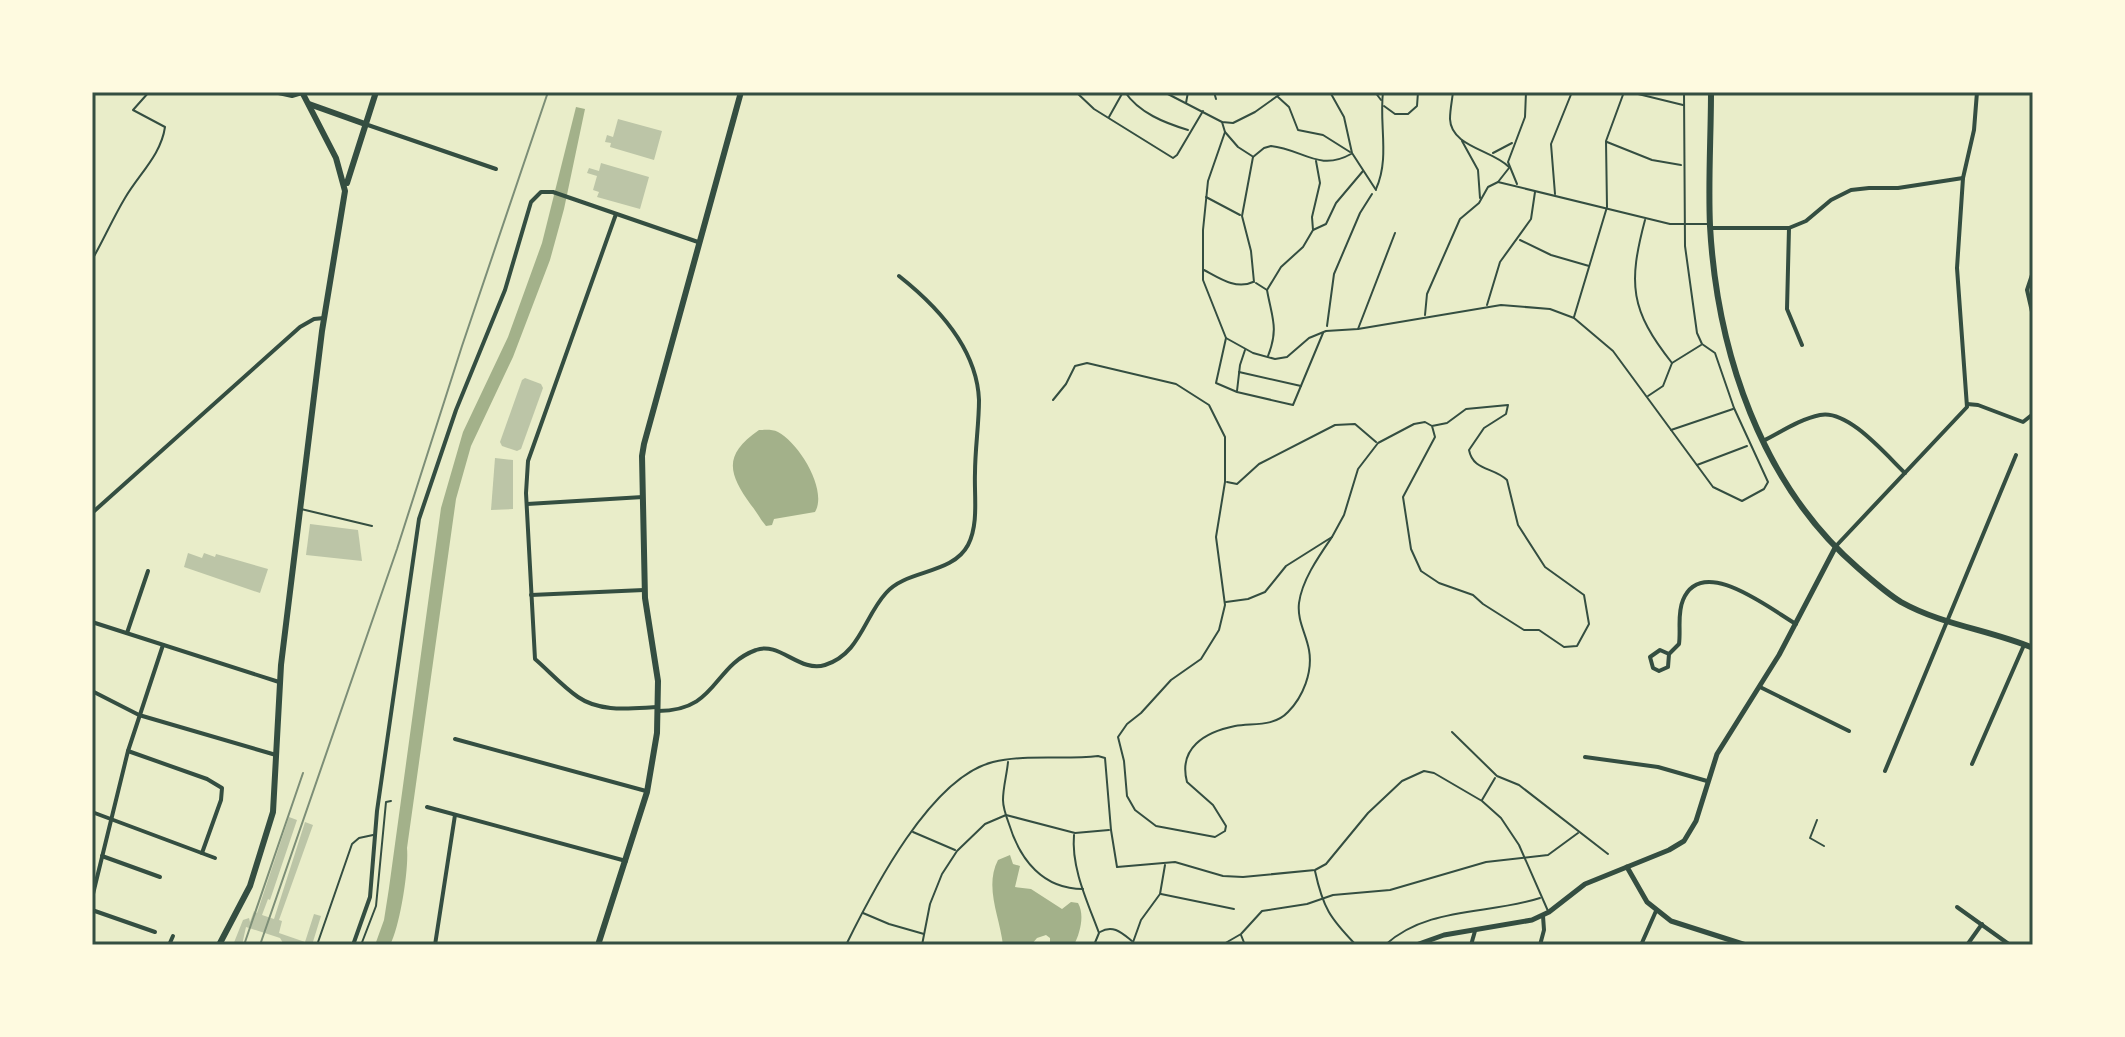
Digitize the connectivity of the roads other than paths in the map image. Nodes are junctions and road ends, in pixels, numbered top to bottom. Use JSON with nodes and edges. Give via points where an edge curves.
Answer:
{"nodes":[{"id":1,"x":274,"y":92,"type":"edge"},
{"id":2,"x":302,"y":92,"type":"edge"},
{"id":3,"x":376,"y":92,"type":"edge"},
{"id":4,"x":741,"y":92,"type":"edge"},
{"id":5,"x":1076,"y":92,"type":"edge"},
{"id":6,"x":1124,"y":92,"type":"edge"},
{"id":7,"x":1164,"y":92,"type":"edge"},
{"id":8,"x":1188,"y":92,"type":"edge"},
{"id":9,"x":1214,"y":92,"type":"edge"},
{"id":10,"x":1283,"y":92,"type":"edge"},
{"id":11,"x":1332,"y":92,"type":"edge"},
{"id":12,"x":1375,"y":92,"type":"edge"},
{"id":13,"x":1383,"y":92,"type":"edge"},
{"id":14,"x":1418,"y":92,"type":"edge"},
{"id":15,"x":1453,"y":92,"type":"edge"},
{"id":16,"x":1526,"y":92,"type":"edge"},
{"id":17,"x":1572,"y":92,"type":"edge"},
{"id":18,"x":1624,"y":92,"type":"edge"},
{"id":19,"x":1630,"y":92,"type":"edge"},
{"id":20,"x":1684,"y":92,"type":"edge"},
{"id":21,"x":1711,"y":92,"type":"edge"},
{"id":22,"x":1977,"y":92,"type":"edge"},
{"id":23,"x":1277,"y":97,"type":"junction"},
{"id":24,"x":1216,"y":99,"type":"dead end"},
{"id":25,"x":1382,"y":103,"type":"junction"},
{"id":26,"x":309,"y":104,"type":"junction"},
{"id":27,"x":1186,"y":104,"type":"junction"},
{"id":28,"x":1684,"y":105,"type":"junction"},
{"id":29,"x":1203,"y":111,"type":"junction"},
{"id":30,"x":1108,"y":118,"type":"junction"},
{"id":31,"x":1222,"y":122,"type":"junction"},
{"id":32,"x":365,"y":124,"type":"junction"},
{"id":33,"x":1189,"y":130,"type":"junction"},
{"id":34,"x":1225,"y":132,"type":"junction"},
{"id":35,"x":1459,"y":137,"type":"junction"},
{"id":36,"x":1514,"y":141,"type":"junction"},
{"id":37,"x":1606,"y":141,"type":"junction"},
{"id":38,"x":1352,"y":153,"type":"junction"},
{"id":39,"x":1492,"y":154,"type":"junction"},
{"id":40,"x":1253,"y":157,"type":"junction"},
{"id":41,"x":1316,"y":161,"type":"junction"},
{"id":42,"x":1683,"y":166,"type":"junction"},
{"id":43,"x":1509,"y":168,"type":"junction"},
{"id":44,"x":496,"y":169,"type":"dead end"},
{"id":45,"x":1364,"y":170,"type":"junction"},
{"id":46,"x":1963,"y":178,"type":"junction"},
{"id":47,"x":1498,"y":182,"type":"junction"},
{"id":48,"x":1518,"y":185,"type":"junction"},
{"id":49,"x":345,"y":191,"type":"junction"},
{"id":50,"x":1535,"y":192,"type":"junction"},
{"id":51,"x":1555,"y":195,"type":"junction"},
{"id":52,"x":1205,"y":196,"type":"junction"},
{"id":53,"x":1480,"y":200,"type":"junction"},
{"id":54,"x":1607,"y":207,"type":"junction"},
{"id":55,"x":616,"y":214,"type":"junction"},
{"id":56,"x":1242,"y":216,"type":"junction"},
{"id":57,"x":1646,"y":217,"type":"junction"},
{"id":58,"x":1684,"y":225,"type":"junction"},
{"id":59,"x":1710,"y":226,"type":"junction"},
{"id":60,"x":1789,"y":228,"type":"junction"},
{"id":61,"x":1313,"y":230,"type":"junction"},
{"id":62,"x":1395,"y":233,"type":"dead end"},
{"id":63,"x":1519,"y":239,"type":"junction"},
{"id":64,"x":698,"y":242,"type":"junction"},
{"id":65,"x":1590,"y":266,"type":"junction"},
{"id":66,"x":1203,"y":270,"type":"junction"},
{"id":67,"x":2033,"y":272,"type":"edge"},
{"id":68,"x":899,"y":276,"type":"dead end"},
{"id":69,"x":1254,"y":282,"type":"junction"},
{"id":70,"x":1267,"y":290,"type":"junction"},
{"id":71,"x":1487,"y":306,"type":"junction"},
{"id":72,"x":2033,"y":316,"type":"edge"},
{"id":73,"x":1425,"y":317,"type":"junction"},
{"id":74,"x":324,"y":318,"type":"junction"},
{"id":75,"x":1574,"y":318,"type":"junction"},
{"id":76,"x":1358,"y":329,"type":"junction"},
{"id":77,"x":1325,"y":332,"type":"junction"},
{"id":78,"x":1226,"y":338,"type":"junction"},
{"id":79,"x":1702,"y":344,"type":"junction"},
{"id":80,"x":1802,"y":345,"type":"dead end"},
{"id":81,"x":1245,"y":350,"type":"junction"},
{"id":82,"x":1267,"y":358,"type":"junction"},
{"id":83,"x":1672,"y":363,"type":"junction"},
{"id":84,"x":1239,"y":372,"type":"junction"},
{"id":85,"x":1302,"y":387,"type":"junction"},
{"id":86,"x":1237,"y":392,"type":"junction"},
{"id":87,"x":1648,"y":396,"type":"junction"},
{"id":88,"x":1967,"y":404,"type":"junction"},
{"id":89,"x":1734,"y":408,"type":"junction"},
{"id":90,"x":2033,"y":414,"type":"edge"},
{"id":91,"x":1670,"y":431,"type":"junction"},
{"id":92,"x":1763,"y":441,"type":"junction"},
{"id":93,"x":1750,"y":446,"type":"junction"},
{"id":94,"x":2016,"y":455,"type":"dead end"},
{"id":95,"x":1696,"y":466,"type":"junction"},
{"id":96,"x":1906,"y":474,"type":"junction"},
{"id":97,"x":643,"y":497,"type":"junction"},
{"id":98,"x":527,"y":504,"type":"junction"},
{"id":99,"x":300,"y":509,"type":"junction"},
{"id":100,"x":92,"y":513,"type":"edge"},
{"id":101,"x":372,"y":526,"type":"dead end"},
{"id":102,"x":1835,"y":548,"type":"junction"},
{"id":103,"x":148,"y":571,"type":"dead end"},
{"id":104,"x":645,"y":590,"type":"junction"},
{"id":105,"x":531,"y":595,"type":"junction"},
{"id":106,"x":1948,"y":621,"type":"junction"},
{"id":107,"x":92,"y":622,"type":"edge"},
{"id":108,"x":1796,"y":624,"type":"junction"},
{"id":109,"x":127,"y":633,"type":"junction"},
{"id":110,"x":2024,"y":644,"type":"junction"},
{"id":111,"x":163,"y":645,"type":"junction"},
{"id":112,"x":2033,"y":648,"type":"edge"},
{"id":113,"x":1669,"y":654,"type":"junction"},
{"id":114,"x":279,"y":682,"type":"junction"},
{"id":115,"x":1760,"y":687,"type":"junction"},
{"id":116,"x":92,"y":691,"type":"edge"},
{"id":117,"x":658,"y":709,"type":"junction"},
{"id":118,"x":139,"y":715,"type":"junction"},
{"id":119,"x":1849,"y":731,"type":"dead end"},
{"id":120,"x":1452,"y":732,"type":"dead end"},
{"id":121,"x":455,"y":739,"type":"dead end"},
{"id":122,"x":128,"y":751,"type":"junction"},
{"id":123,"x":276,"y":755,"type":"junction"},
{"id":124,"x":1585,"y":757,"type":"dead end"},
{"id":125,"x":1009,"y":761,"type":"junction"},
{"id":126,"x":1972,"y":764,"type":"dead end"},
{"id":127,"x":1885,"y":771,"type":"dead end"},
{"id":128,"x":1497,"y":776,"type":"junction"},
{"id":129,"x":1707,"y":781,"type":"junction"},
{"id":130,"x":647,"y":792,"type":"junction"},
{"id":131,"x":1482,"y":801,"type":"junction"},
{"id":132,"x":427,"y":807,"type":"dead end"},
{"id":133,"x":92,"y":812,"type":"edge"},
{"id":134,"x":455,"y":815,"type":"junction"},
{"id":135,"x":1006,"y":815,"type":"junction"},
{"id":136,"x":112,"y":819,"type":"junction"},
{"id":137,"x":1817,"y":820,"type":"dead end"},
{"id":138,"x":1111,"y":830,"type":"junction"},
{"id":139,"x":912,"y":832,"type":"junction"},
{"id":140,"x":1075,"y":833,"type":"junction"},
{"id":141,"x":1578,"y":833,"type":"junction"},
{"id":142,"x":374,"y":835,"type":"junction"},
{"id":143,"x":1824,"y":846,"type":"dead end"},
{"id":144,"x":957,"y":851,"type":"junction"},
{"id":145,"x":202,"y":853,"type":"junction"},
{"id":146,"x":1608,"y":854,"type":"dead end"},
{"id":147,"x":102,"y":856,"type":"junction"},
{"id":148,"x":215,"y":858,"type":"dead end"},
{"id":149,"x":1524,"y":858,"type":"junction"},
{"id":150,"x":626,"y":862,"type":"junction"},
{"id":151,"x":1165,"y":863,"type":"junction"},
{"id":152,"x":1627,"y":867,"type":"junction"},
{"id":153,"x":1315,"y":870,"type":"junction"},
{"id":154,"x":160,"y":877,"type":"dead end"},
{"id":155,"x":93,"y":888,"type":"edge"},
{"id":156,"x":1083,"y":889,"type":"junction"},
{"id":157,"x":1160,"y":894,"type":"junction"},
{"id":158,"x":92,"y":898,"type":"edge"},
{"id":159,"x":1321,"y":898,"type":"junction"},
{"id":160,"x":1541,"y":898,"type":"junction"},
{"id":161,"x":1957,"y":907,"type":"dead end"},
{"id":162,"x":1234,"y":909,"type":"dead end"},
{"id":163,"x":92,"y":910,"type":"edge"},
{"id":164,"x":1656,"y":911,"type":"junction"},
{"id":165,"x":862,"y":912,"type":"junction"},
{"id":166,"x":1549,"y":912,"type":"junction"},
{"id":167,"x":1543,"y":916,"type":"junction"},
{"id":168,"x":1982,"y":924,"type":"junction"},
{"id":169,"x":1475,"y":931,"type":"junction"},
{"id":170,"x":155,"y":932,"type":"dead end"},
{"id":171,"x":1099,"y":933,"type":"junction"},
{"id":172,"x":924,"y":934,"type":"junction"},
{"id":173,"x":1241,"y":934,"type":"junction"},
{"id":174,"x":173,"y":936,"type":"dead end"},
{"id":175,"x":1132,"y":943,"type":"edge"},
{"id":176,"x":1741,"y":944,"type":"edge"},
{"id":177,"x":169,"y":945,"type":"edge"},
{"id":178,"x":219,"y":945,"type":"edge"},
{"id":179,"x":317,"y":945,"type":"edge"},
{"id":180,"x":353,"y":945,"type":"edge"},
{"id":181,"x":435,"y":945,"type":"edge"},
{"id":182,"x":598,"y":945,"type":"edge"},
{"id":183,"x":846,"y":945,"type":"edge"},
{"id":184,"x":922,"y":945,"type":"edge"},
{"id":185,"x":1094,"y":945,"type":"edge"},
{"id":186,"x":1222,"y":945,"type":"edge"},
{"id":187,"x":1245,"y":945,"type":"edge"},
{"id":188,"x":1356,"y":945,"type":"edge"},
{"id":189,"x":1385,"y":945,"type":"edge"},
{"id":190,"x":1416,"y":945,"type":"edge"},
{"id":191,"x":1471,"y":945,"type":"edge"},
{"id":192,"x":1540,"y":945,"type":"edge"},
{"id":193,"x":1641,"y":945,"type":"edge"},
{"id":194,"x":1967,"y":945,"type":"edge"},
{"id":195,"x":2010,"y":945,"type":"edge"}],
"edges":[{"from":1,"to":2,"type":"street"},
{"from":2,"to":26,"type":"main road"},
{"from":3,"to":32,"type":"main road"},
{"from":4,"to":64,"type":"main road"},
{"from":5,"to":30,"type":"lane"},
{"from":6,"to":30,"type":"lane"},
{"from":6,"to":33,"type":"lane","via":[[1156,118]]},
{"from":7,"to":27,"type":"lane"},
{"from":8,"to":27,"type":"lane"},
{"from":9,"to":24,"type":"lane"},
{"from":10,"to":23,"type":"lane"},
{"from":11,"to":38,"type":"lane"},
{"from":12,"to":25,"type":"lane"},
{"from":13,"to":25,"type":"lane"},
{"from":14,"to":25,"type":"lane","via":[[1417,106],[1408,114],[1395,114]]},
{"from":15,"to":35,"type":"lane","via":[[1450,120]]},
{"from":16,"to":36,"type":"lane","via":[[1525,117]]},
{"from":17,"to":51,"type":"lane","via":[[1551,144]]},
{"from":18,"to":37,"type":"lane"},
{"from":19,"to":28,"type":"lane"},
{"from":20,"to":28,"type":"lane"},
{"from":21,"to":59,"type":"main road"},
{"from":22,"to":46,"type":"street"},
{"from":23,"to":31,"type":"lane","via":[[1233,123]]},
{"from":23,"to":38,"type":"lane","via":[[1289,107],[1298,130],[1323,135]]},
{"from":25,"to":45,"type":"lane","via":[[1385,159],[1376,190]]},
{"from":26,"to":32,"type":"main road"},
{"from":26,"to":49,"type":"main road"},
{"from":27,"to":29,"type":"lane"},
{"from":28,"to":42,"type":"lane"},
{"from":29,"to":31,"type":"lane"},
{"from":29,"to":33,"type":"lane"},
{"from":30,"to":33,"type":"lane","via":[[1174,158]]},
{"from":31,"to":34,"type":"lane"},
{"from":32,"to":44,"type":"street"},
{"from":32,"to":49,"type":"main road"},
{"from":34,"to":40,"type":"lane"},
{"from":34,"to":52,"type":"lane"},
{"from":35,"to":39,"type":"lane"},
{"from":35,"to":53,"type":"lane","via":[[1478,170]]},
{"from":36,"to":39,"type":"lane"},
{"from":36,"to":43,"type":"lane"},
{"from":37,"to":42,"type":"lane"},
{"from":37,"to":54,"type":"lane"},
{"from":38,"to":41,"type":"lane","via":[[1330,162]]},
{"from":38,"to":45,"type":"lane"},
{"from":39,"to":43,"type":"lane"},
{"from":40,"to":41,"type":"lane","via":[[1271,146]]},
{"from":40,"to":56,"type":"lane"},
{"from":41,"to":61,"type":"lane","via":[[1320,183]]},
{"from":42,"to":58,"type":"lane"},
{"from":43,"to":47,"type":"lane"},
{"from":43,"to":48,"type":"lane"},
{"from":45,"to":61,"type":"lane","via":[[1326,224]]},
{"from":46,"to":60,"type":"street","via":[[1851,190]]},
{"from":46,"to":88,"type":"street","via":[[1956,283]]},
{"from":47,"to":48,"type":"lane"},
{"from":47,"to":53,"type":"lane"},
{"from":48,"to":50,"type":"lane"},
{"from":49,"to":74,"type":"main road"},
{"from":50,"to":51,"type":"lane"},
{"from":50,"to":63,"type":"lane","via":[[1531,219]]},
{"from":51,"to":54,"type":"lane"},
{"from":52,"to":56,"type":"lane"},
{"from":52,"to":66,"type":"lane"},
{"from":53,"to":73,"type":"lane","via":[[1460,219],[1427,294]]},
{"from":54,"to":57,"type":"lane"},
{"from":54,"to":65,"type":"lane"},
{"from":55,"to":64,"type":"street"},
{"from":55,"to":98,"type":"street","via":[[528,461]]},
{"from":55,"to":142,"type":"street","via":[[553,192],[541,192],[531,202],[505,290],[422,509]]},
{"from":56,"to":69,"type":"lane"},
{"from":57,"to":58,"type":"lane"},
{"from":57,"to":83,"type":"lane","via":[[1634,278],[1636,301]]},
{"from":58,"to":59,"type":"lane"},
{"from":58,"to":79,"type":"lane","via":[[1689,287]]},
{"from":59,"to":60,"type":"street"},
{"from":59,"to":92,"type":"main road","via":[[1725,335]]},
{"from":60,"to":80,"type":"street","via":[[1787,309]]},
{"from":61,"to":70,"type":"lane"},
{"from":62,"to":76,"type":"lane"},
{"from":63,"to":65,"type":"lane"},
{"from":63,"to":71,"type":"lane","via":[[1500,262]]},
{"from":64,"to":97,"type":"main road","via":[[646,437]]},
{"from":65,"to":75,"type":"lane"},
{"from":66,"to":69,"type":"lane","via":[[1236,285]]},
{"from":66,"to":78,"type":"lane"},
{"from":67,"to":72,"type":"street","via":[[2027,290]]},
{"from":68,"to":117,"type":"street","via":[[931,302],[956,336],[977,386],[975,514],[969,544],[940,567],[889,589],[858,641],[830,663],[804,664],[769,648],[758,649],[737,661],[692,706]]},
{"from":69,"to":70,"type":"lane"},
{"from":70,"to":82,"type":"lane","via":[[1275,321]]},
{"from":71,"to":73,"type":"lane"},
{"from":71,"to":75,"type":"lane","via":[[1537,306]]},
{"from":73,"to":76,"type":"lane"},
{"from":74,"to":99,"type":"main road"},
{"from":74,"to":100,"type":"street","via":[[300,327]]},
{"from":75,"to":87,"type":"lane","via":[[1613,351]]},
{"from":76,"to":77,"type":"lane"},
{"from":77,"to":82,"type":"lane","via":[[1284,358]]},
{"from":77,"to":85,"type":"lane"},
{"from":78,"to":81,"type":"lane"},
{"from":78,"to":86,"type":"lane","via":[[1216,383]]},
{"from":79,"to":83,"type":"lane"},
{"from":79,"to":89,"type":"lane","via":[[1715,353]]},
{"from":81,"to":82,"type":"lane"},
{"from":81,"to":84,"type":"lane"},
{"from":83,"to":87,"type":"lane","via":[[1663,386]]},
{"from":84,"to":85,"type":"lane"},
{"from":84,"to":86,"type":"lane"},
{"from":85,"to":86,"type":"lane","via":[[1296,403],[1288,405]]},
{"from":87,"to":91,"type":"lane"},
{"from":88,"to":90,"type":"street","via":[[2023,422]]},
{"from":88,"to":96,"type":"street"},
{"from":89,"to":91,"type":"lane"},
{"from":89,"to":93,"type":"lane"},
{"from":91,"to":95,"type":"lane"},
{"from":92,"to":96,"type":"street","via":[[1808,418],[1833,414]]},
{"from":92,"to":102,"type":"main road","via":[[1794,498]]},
{"from":93,"to":95,"type":"lane"},
{"from":93,"to":95,"type":"lane","via":[[1767,485],[1745,501],[1713,487]]},
{"from":94,"to":106,"type":"street"},
{"from":96,"to":102,"type":"street"},
{"from":97,"to":98,"type":"street"},
{"from":97,"to":104,"type":"main road"},
{"from":98,"to":105,"type":"street"},
{"from":99,"to":101,"type":"lane"},
{"from":99,"to":114,"type":"main road"},
{"from":102,"to":106,"type":"main road","via":[[1899,600]]},
{"from":102,"to":108,"type":"street"},
{"from":103,"to":109,"type":"street"},
{"from":104,"to":105,"type":"street"},
{"from":104,"to":117,"type":"main road"},
{"from":105,"to":117,"type":"street","via":[[535,659],[586,702]]},
{"from":106,"to":110,"type":"main road"},
{"from":106,"to":127,"type":"street"},
{"from":107,"to":109,"type":"street"},
{"from":108,"to":113,"type":"street","via":[[1726,584],[1704,581],[1683,598],[1679,644]]},
{"from":108,"to":115,"type":"street"},
{"from":109,"to":111,"type":"street"},
{"from":110,"to":112,"type":"main road"},
{"from":110,"to":126,"type":"street"},
{"from":111,"to":114,"type":"street"},
{"from":111,"to":118,"type":"street"},
{"from":113,"to":113,"type":"street","via":[[1655,652],[1650,657],[1653,668],[1668,667]]},
{"from":114,"to":123,"type":"main road"},
{"from":115,"to":119,"type":"street"},
{"from":115,"to":129,"type":"street","via":[[1722,745]]},
{"from":116,"to":118,"type":"street"},
{"from":117,"to":130,"type":"main road"},
{"from":118,"to":122,"type":"street"},
{"from":118,"to":123,"type":"street"},
{"from":120,"to":128,"type":"lane"},
{"from":121,"to":130,"type":"street"},
{"from":122,"to":136,"type":"street"},
{"from":122,"to":145,"type":"street","via":[[222,788]]},
{"from":123,"to":178,"type":"main road","via":[[273,812],[265,844],[241,907]]},
{"from":124,"to":129,"type":"street","via":[[1658,767]]},
{"from":125,"to":135,"type":"lane"},
{"from":125,"to":138,"type":"lane","via":[[1105,758]]},
{"from":125,"to":139,"type":"lane","via":[[981,766],[958,779]]},
{"from":128,"to":131,"type":"lane"},
{"from":128,"to":141,"type":"lane","via":[[1519,785]]},
{"from":129,"to":152,"type":"street","via":[[1696,821],[1684,841]]},
{"from":130,"to":150,"type":"main road"},
{"from":131,"to":149,"type":"lane","via":[[1501,818]]},
{"from":131,"to":153,"type":"lane","via":[[1434,773],[1417,772],[1387,795]]},
{"from":132,"to":134,"type":"street"},
{"from":133,"to":136,"type":"street"},
{"from":134,"to":150,"type":"street"},
{"from":134,"to":181,"type":"street"},
{"from":135,"to":140,"type":"lane"},
{"from":135,"to":144,"type":"lane","via":[[985,824]]},
{"from":135,"to":156,"type":"lane","via":[[1019,849],[1037,873],[1061,886]]},
{"from":136,"to":145,"type":"street"},
{"from":136,"to":147,"type":"street"},
{"from":137,"to":143,"type":"lane","via":[[1811,839]]},
{"from":138,"to":140,"type":"lane"},
{"from":138,"to":151,"type":"lane","via":[[1117,867]]},
{"from":139,"to":144,"type":"lane"},
{"from":139,"to":165,"type":"lane"},
{"from":140,"to":156,"type":"lane"},
{"from":141,"to":146,"type":"lane"},
{"from":141,"to":149,"type":"lane","via":[[1548,855]]},
{"from":142,"to":179,"type":"lane","via":[[352,844]]},
{"from":142,"to":180,"type":"street","via":[[370,897]]},
{"from":144,"to":172,"type":"lane","via":[[936,887]]},
{"from":145,"to":148,"type":"street"},
{"from":147,"to":154,"type":"street"},
{"from":147,"to":155,"type":"street"},
{"from":149,"to":159,"type":"lane","via":[[1472,865],[1390,890]]},
{"from":149,"to":160,"type":"lane"},
{"from":150,"to":182,"type":"main road"},
{"from":151,"to":153,"type":"lane","via":[[1243,877]]},
{"from":151,"to":157,"type":"lane"},
{"from":152,"to":164,"type":"street"},
{"from":152,"to":166,"type":"street","via":[[1585,884]]},
{"from":153,"to":159,"type":"lane"},
{"from":155,"to":158,"type":"street"},
{"from":156,"to":171,"type":"lane"},
{"from":157,"to":162,"type":"lane"},
{"from":157,"to":175,"type":"lane"},
{"from":159,"to":173,"type":"lane","via":[[1262,911]]},
{"from":159,"to":188,"type":"lane","via":[[1333,922]]},
{"from":160,"to":166,"type":"lane"},
{"from":160,"to":189,"type":"lane","via":[[1430,918]]},
{"from":161,"to":168,"type":"street"},
{"from":163,"to":170,"type":"street"},
{"from":164,"to":176,"type":"street","via":[[1679,925]]},
{"from":164,"to":193,"type":"street"},
{"from":165,"to":172,"type":"lane"},
{"from":165,"to":183,"type":"lane"},
{"from":166,"to":167,"type":"street"},
{"from":167,"to":169,"type":"street"},
{"from":167,"to":192,"type":"street"},
{"from":168,"to":194,"type":"street"},
{"from":168,"to":195,"type":"street"},
{"from":169,"to":190,"type":"street"},
{"from":169,"to":191,"type":"street"},
{"from":171,"to":175,"type":"lane","via":[[1115,929]]},
{"from":171,"to":185,"type":"lane"},
{"from":172,"to":184,"type":"lane"},
{"from":173,"to":186,"type":"lane"},
{"from":173,"to":187,"type":"lane"},
{"from":174,"to":177,"type":"street"}]}
